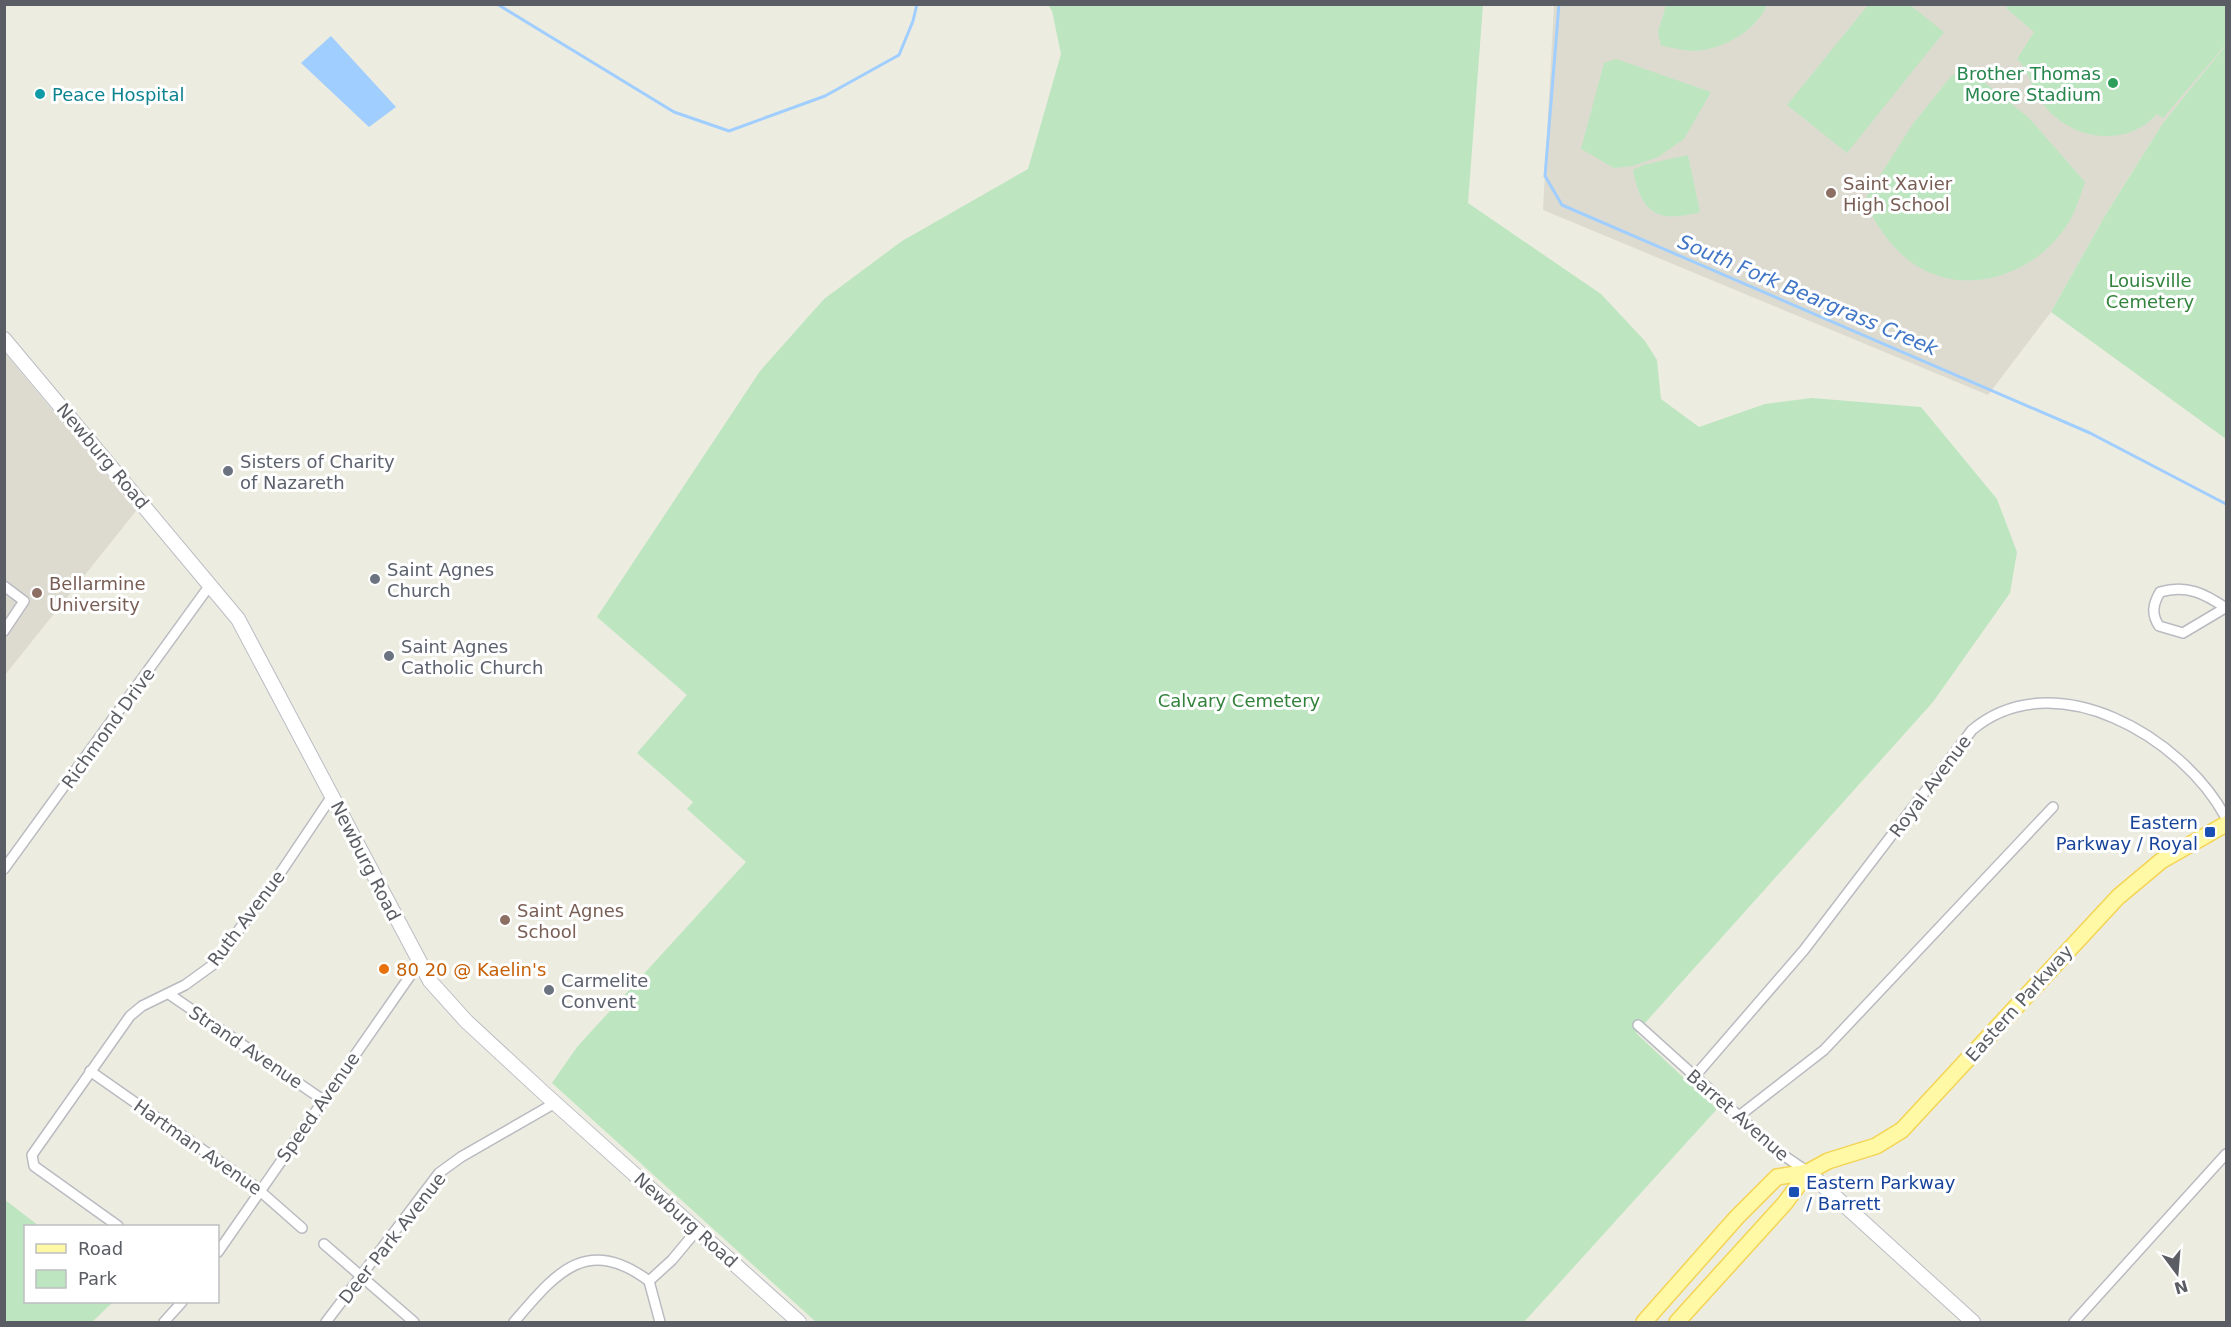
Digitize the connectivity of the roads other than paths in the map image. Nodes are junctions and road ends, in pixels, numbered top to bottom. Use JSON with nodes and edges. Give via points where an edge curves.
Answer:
{"nodes":[{"id":1,"x":4,"y":339,"type":"edge"},
{"id":2,"x":210,"y":585,"type":"junction"},
{"id":3,"x":4,"y":586,"type":"edge"},
{"id":4,"x":2226,"y":608,"type":"edge"},
{"id":5,"x":4,"y":631,"type":"edge"},
{"id":6,"x":332,"y":796,"type":"junction"},
{"id":7,"x":2053,"y":807,"type":"dead end"},
{"id":8,"x":2226,"y":818,"type":"edge"},
{"id":9,"x":2226,"y":824,"type":"edge"},
{"id":10,"x":4,"y":869,"type":"edge"},
{"id":11,"x":419,"y":963,"type":"junction"},
{"id":12,"x":169,"y":994,"type":"junction"},
{"id":13,"x":1638,"y":1025,"type":"dead end"},
{"id":14,"x":90,"y":1071,"type":"junction"},
{"id":15,"x":1695,"y":1076,"type":"junction"},
{"id":16,"x":323,"y":1101,"type":"junction"},
{"id":17,"x":555,"y":1103,"type":"junction"},
{"id":18,"x":1739,"y":1116,"type":"junction"},
{"id":19,"x":2226,"y":1154,"type":"edge"},
{"id":20,"x":1808,"y":1172,"type":"junction"},
{"id":21,"x":260,"y":1191,"type":"junction"},
{"id":22,"x":115,"y":1225,"type":"edge"},
{"id":23,"x":303,"y":1228,"type":"dead end"},
{"id":24,"x":697,"y":1230,"type":"junction"},
{"id":25,"x":324,"y":1244,"type":"dead end"},
{"id":26,"x":219,"y":1250,"type":"edge"},
{"id":27,"x":361,"y":1276,"type":"junction"},
{"id":28,"x":649,"y":1281,"type":"junction"},
{"id":29,"x":181,"y":1303,"type":"edge"},
{"id":30,"x":164,"y":1323,"type":"edge"},
{"id":31,"x":326,"y":1323,"type":"edge"},
{"id":32,"x":414,"y":1323,"type":"edge"},
{"id":33,"x":514,"y":1323,"type":"edge"},
{"id":34,"x":660,"y":1323,"type":"edge"},
{"id":35,"x":799,"y":1323,"type":"edge"},
{"id":36,"x":1644,"y":1323,"type":"edge"},
{"id":37,"x":1677,"y":1323,"type":"edge"},
{"id":38,"x":1973,"y":1323,"type":"edge"},
{"id":39,"x":2074,"y":1323,"type":"edge"}],
"edges":[{"from":1,"to":2,"type":"main road","name":"Newburg Road"},
{"from":2,"to":6,"type":"main road","name":"Newburg Road","via":[[250,638]]},
{"from":2,"to":10,"type":"street","name":"Richmond Drive"},
{"from":3,"to":5,"type":"street","via":[[24,601]]},
{"from":4,"to":4,"type":"street","via":[[2183,633],[2159,626],[2154,618],[2154,602],[2160,592],[2172,588],[2201,593]]},
{"from":6,"to":11,"type":"main road","name":"Newburg Road"},
{"from":6,"to":12,"type":"street","name":"Ruth Avenue","via":[[214,964]]},
{"from":7,"to":18,"type":"street","via":[[1824,1050]]},
{"from":8,"to":15,"type":"street","name":"Royal Avenue","via":[[2194,775],[2168,751],[2132,728],[2084,708],[2058,703],[2014,706],[1995,713],[1972,730],[1831,917]]},
{"from":9,"to":20,"type":"main road","name":"Eastern Parkway","via":[[2161,861],[2118,897],[1902,1130],[1876,1146],[1827,1161]]},
{"from":11,"to":16,"type":"street","name":"Speed Avenue"},
{"from":11,"to":17,"type":"main road","name":"Newburg Road","via":[[447,1001]]},
{"from":12,"to":14,"type":"street","name":"Ruth Avenue","via":[[130,1016]]},
{"from":12,"to":16,"type":"street","name":"Strand Avenue"},
{"from":13,"to":15,"type":"street","name":"Barret Avenue"},
{"from":14,"to":21,"type":"street","name":"Hartman Avenue"},
{"from":14,"to":22,"type":"street","name":"Ruth Avenue","via":[[31,1160]]},
{"from":15,"to":18,"type":"street","name":"Barret Avenue"},
{"from":16,"to":21,"type":"street","name":"Speed Avenue"},
{"from":17,"to":24,"type":"main road","name":"Newburg Road"},
{"from":17,"to":27,"type":"street","name":"Deer Park Avenue","via":[[439,1173]]},
{"from":18,"to":20,"type":"street","name":"Barret Avenue"},
{"from":19,"to":39,"type":"street"},
{"from":20,"to":36,"type":"main road","name":"Eastern Parkway","via":[[1777,1177]]},
{"from":20,"to":37,"type":"main road","name":"Eastern Parkway"},
{"from":20,"to":38,"type":"main road","name":"Barret Avenue"},
{"from":21,"to":23,"type":"street","name":"Hartman Avenue"},
{"from":21,"to":26,"type":"street","name":"Speed Avenue"},
{"from":24,"to":28,"type":"street"},
{"from":24,"to":35,"type":"main road","name":"Newburg Road"},
{"from":25,"to":27,"type":"street"},
{"from":27,"to":31,"type":"street","name":"Deer Park Avenue"},
{"from":27,"to":32,"type":"street"},
{"from":28,"to":33,"type":"street","via":[[611,1263],[577,1264],[555,1276]]},
{"from":28,"to":34,"type":"street"},
{"from":29,"to":30,"type":"street"}]}
